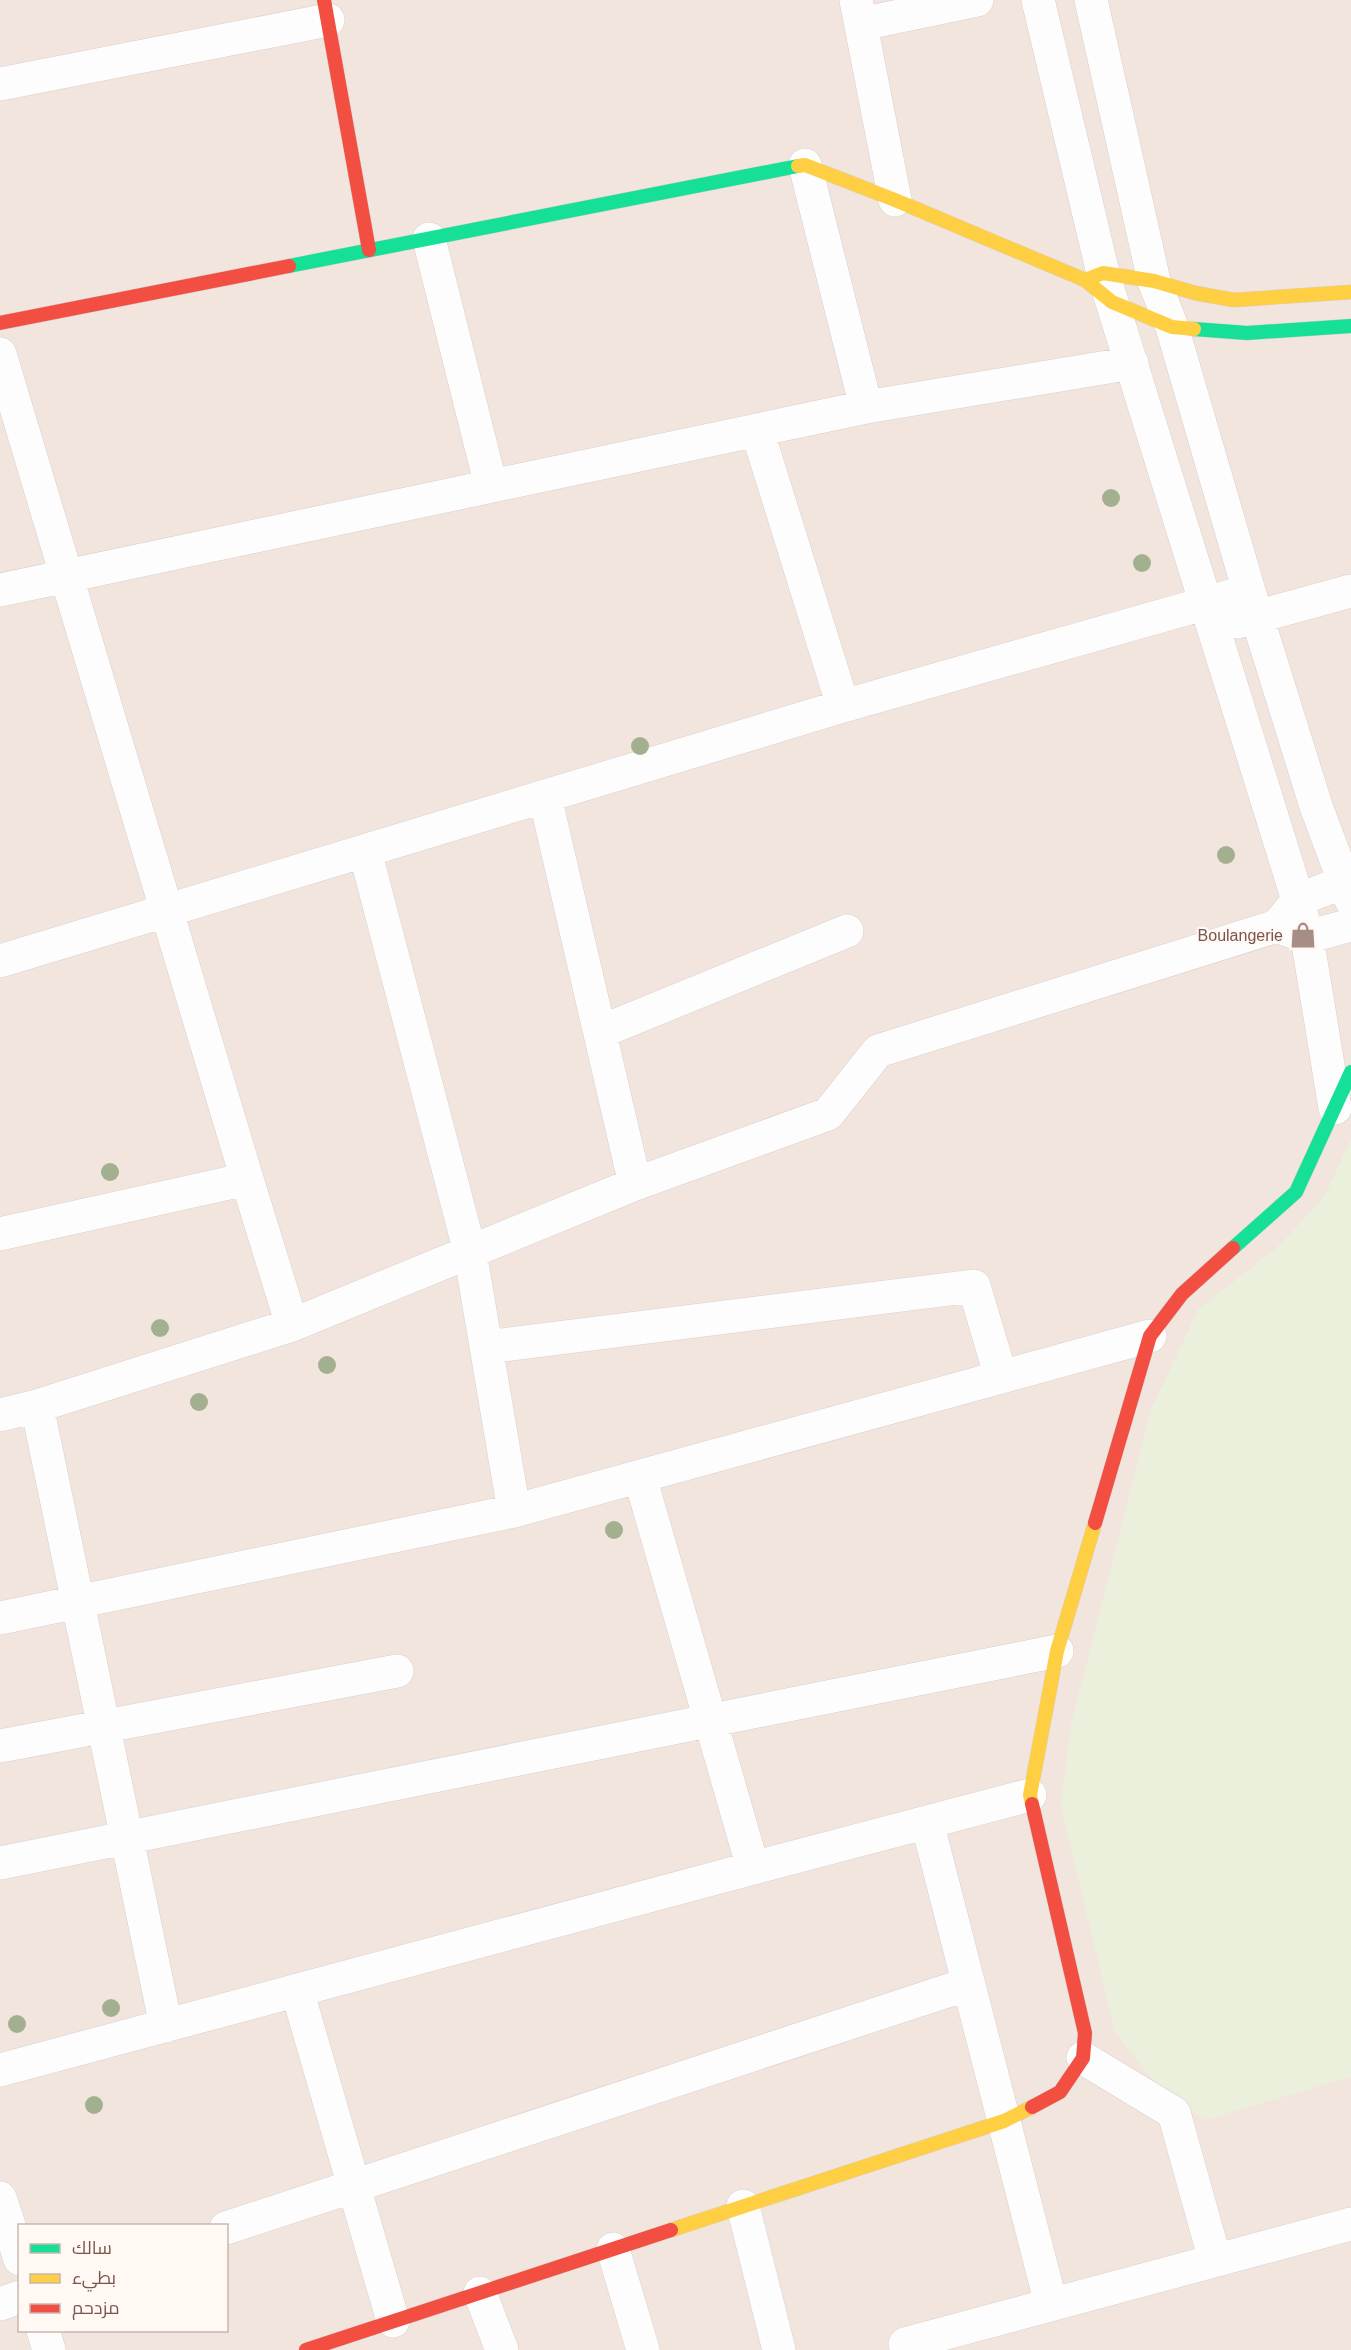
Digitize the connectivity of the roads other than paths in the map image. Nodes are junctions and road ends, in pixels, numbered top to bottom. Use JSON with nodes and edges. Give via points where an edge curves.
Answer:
{"nodes":[{"id":1,"x":977,"y":0,"type":"edge"},
{"id":2,"x":1038,"y":0,"type":"edge"},
{"id":3,"x":1091,"y":0,"type":"edge"},
{"id":4,"x":326,"y":10,"type":"edge"},
{"id":5,"x":859,"y":12,"type":"edge"},
{"id":6,"x":0,"y":84,"type":"edge"},
{"id":7,"x":805,"y":165,"type":"junction"},
{"id":8,"x":895,"y":200,"type":"junction"},
{"id":9,"x":429,"y":239,"type":"junction"},
{"id":10,"x":369,"y":250,"type":"junction"},
{"id":11,"x":1154,"y":281,"type":"junction"},
{"id":12,"x":1100,"y":285,"type":"junction"},
{"id":13,"x":1351,"y":292,"type":"edge"},
{"id":14,"x":0,"y":323,"type":"edge"},
{"id":15,"x":1351,"y":326,"type":"edge"},
{"id":16,"x":1172,"y":327,"type":"junction"},
{"id":17,"x":0,"y":354,"type":"edge"},
{"id":18,"x":1132,"y":363,"type":"junction"},
{"id":19,"x":866,"y":407,"type":"junction"},
{"id":20,"x":757,"y":430,"type":"junction"},
{"id":21,"x":491,"y":486,"type":"junction"},
{"id":22,"x":66,"y":576,"type":"junction"},
{"id":23,"x":0,"y":590,"type":"edge"},
{"id":24,"x":1351,"y":591,"type":"edge"},
{"id":25,"x":1253,"y":604,"type":"junction"},
{"id":26,"x":1209,"y":616,"type":"junction"},
{"id":27,"x":843,"y":706,"type":"junction"},
{"id":28,"x":546,"y":797,"type":"junction"},
{"id":29,"x":365,"y":851,"type":"junction"},
{"id":30,"x":1349,"y":887,"type":"edge"},
{"id":31,"x":1298,"y":900,"type":"junction"},
{"id":32,"x":167,"y":911,"type":"junction"},
{"id":33,"x":1351,"y":925,"type":"edge"},
{"id":34,"x":1277,"y":926,"type":"junction"},
{"id":35,"x":847,"y":931,"type":"dead end"},
{"id":36,"x":1307,"y":937,"type":"junction"},
{"id":37,"x":0,"y":962,"type":"edge"},
{"id":38,"x":600,"y":1032,"type":"junction"},
{"id":39,"x":1351,"y":1072,"type":"edge"},
{"id":40,"x":1335,"y":1108,"type":"junction"},
{"id":41,"x":247,"y":1179,"type":"junction"},
{"id":42,"x":635,"y":1184,"type":"junction"},
{"id":43,"x":0,"y":1234,"type":"edge"},
{"id":44,"x":470,"y":1252,"type":"junction"},
{"id":45,"x":292,"y":1325,"type":"junction"},
{"id":46,"x":1150,"y":1336,"type":"junction"},
{"id":47,"x":486,"y":1347,"type":"junction"},
{"id":48,"x":1001,"y":1377,"type":"junction"},
{"id":49,"x":37,"y":1406,"type":"junction"},
{"id":50,"x":0,"y":1415,"type":"edge"},
{"id":51,"x":640,"y":1477,"type":"junction"},
{"id":52,"x":514,"y":1511,"type":"junction"},
{"id":53,"x":78,"y":1602,"type":"junction"},
{"id":54,"x":0,"y":1618,"type":"edge"},
{"id":55,"x":1057,"y":1652,"type":"junction"},
{"id":56,"x":397,"y":1671,"type":"dead end"},
{"id":57,"x":711,"y":1721,"type":"junction"},
{"id":58,"x":104,"y":1726,"type":"junction"},
{"id":59,"x":0,"y":1746,"type":"edge"},
{"id":60,"x":1030,"y":1795,"type":"junction"},
{"id":61,"x":927,"y":1822,"type":"junction"},
{"id":62,"x":127,"y":1838,"type":"junction"},
{"id":63,"x":0,"y":1863,"type":"edge"},
{"id":64,"x":753,"y":1868,"type":"junction"},
{"id":65,"x":968,"y":1984,"type":"junction"},
{"id":66,"x":297,"y":1990,"type":"junction"},
{"id":67,"x":166,"y":2026,"type":"junction"},
{"id":68,"x":1083,"y":2058,"type":"junction"},
{"id":69,"x":0,"y":2070,"type":"edge"},
{"id":70,"x":1004,"y":2121,"type":"junction"},
{"id":71,"x":354,"y":2186,"type":"junction"},
{"id":72,"x":0,"y":2198,"type":"edge"},
{"id":73,"x":743,"y":2206,"type":"junction"},
{"id":74,"x":1351,"y":2224,"type":"edge"},
{"id":75,"x":228,"y":2227,"type":"edge"},
{"id":76,"x":612,"y":2249,"type":"junction"},
{"id":77,"x":18,"y":2253,"type":"edge"},
{"id":78,"x":1215,"y":2260,"type":"junction"},
{"id":79,"x":480,"y":2293,"type":"junction"},
{"id":80,"x":18,"y":2298,"type":"edge"},
{"id":81,"x":0,"y":2304,"type":"edge"},
{"id":82,"x":1051,"y":2304,"type":"junction"},
{"id":83,"x":43,"y":2332,"type":"edge"},
{"id":84,"x":378,"y":2334,"type":"edge"},
{"id":85,"x":905,"y":2344,"type":"dead end"},
{"id":86,"x":49,"y":2350,"type":"edge"},
{"id":87,"x":306,"y":2350,"type":"edge"},
{"id":88,"x":502,"y":2350,"type":"edge"},
{"id":89,"x":643,"y":2350,"type":"edge"},
{"id":90,"x":779,"y":2350,"type":"edge"}],
"edges":[{"from":1,"to":5,"type":"street"},
{"from":2,"to":12,"type":"street"},
{"from":3,"to":11,"type":"street"},
{"from":4,"to":6,"type":"street"},
{"from":4,"to":10,"type":"street"},
{"from":5,"to":8,"type":"street"},
{"from":7,"to":8,"type":"street"},
{"from":7,"to":9,"type":"street"},
{"from":7,"to":19,"type":"street"},
{"from":8,"to":12,"type":"street"},
{"from":9,"to":10,"type":"street"},
{"from":9,"to":21,"type":"street"},
{"from":10,"to":14,"type":"street"},
{"from":11,"to":12,"type":"street"},
{"from":11,"to":13,"type":"street","via":[[1234,300]]},
{"from":11,"to":16,"type":"street"},
{"from":12,"to":16,"type":"street"},
{"from":12,"to":18,"type":"street"},
{"from":15,"to":16,"type":"street","via":[[1247,333]]},
{"from":16,"to":25,"type":"street"},
{"from":17,"to":22,"type":"street"},
{"from":18,"to":19,"type":"street"},
{"from":18,"to":26,"type":"street"},
{"from":19,"to":20,"type":"street"},
{"from":20,"to":21,"type":"street"},
{"from":20,"to":27,"type":"street"},
{"from":21,"to":22,"type":"street"},
{"from":22,"to":23,"type":"street"},
{"from":22,"to":32,"type":"street"},
{"from":24,"to":25,"type":"street"},
{"from":25,"to":26,"type":"street"},
{"from":25,"to":30,"type":"street","via":[[1316,806]]},
{"from":26,"to":27,"type":"street"},
{"from":26,"to":31,"type":"street"},
{"from":27,"to":28,"type":"street"},
{"from":28,"to":29,"type":"street"},
{"from":28,"to":38,"type":"street"},
{"from":29,"to":32,"type":"street"},
{"from":29,"to":44,"type":"street"},
{"from":30,"to":31,"type":"street"},
{"from":31,"to":34,"type":"street"},
{"from":31,"to":36,"type":"street"},
{"from":32,"to":37,"type":"street"},
{"from":32,"to":41,"type":"street"},
{"from":33,"to":36,"type":"street"},
{"from":34,"to":36,"type":"street"},
{"from":34,"to":42,"type":"street","via":[[878,1051],[828,1114]]},
{"from":35,"to":38,"type":"street"},
{"from":36,"to":40,"type":"street"},
{"from":38,"to":42,"type":"street"},
{"from":39,"to":40,"type":"street"},
{"from":40,"to":46,"type":"street","via":[[1296,1192],[1182,1294]]},
{"from":41,"to":43,"type":"street"},
{"from":41,"to":45,"type":"street"},
{"from":42,"to":44,"type":"street"},
{"from":44,"to":45,"type":"street"},
{"from":44,"to":47,"type":"street"},
{"from":45,"to":49,"type":"street"},
{"from":46,"to":48,"type":"street"},
{"from":46,"to":55,"type":"street"},
{"from":47,"to":48,"type":"street","via":[[975,1286]]},
{"from":47,"to":52,"type":"street"},
{"from":48,"to":51,"type":"street"},
{"from":49,"to":50,"type":"street"},
{"from":49,"to":53,"type":"street"},
{"from":51,"to":52,"type":"street"},
{"from":51,"to":57,"type":"street"},
{"from":52,"to":53,"type":"street"},
{"from":53,"to":54,"type":"street"},
{"from":53,"to":58,"type":"street"},
{"from":55,"to":57,"type":"street"},
{"from":55,"to":60,"type":"street"},
{"from":56,"to":58,"type":"street"},
{"from":57,"to":62,"type":"street"},
{"from":57,"to":64,"type":"street"},
{"from":58,"to":59,"type":"street"},
{"from":58,"to":62,"type":"street"},
{"from":60,"to":61,"type":"street"},
{"from":60,"to":68,"type":"street","via":[[1085,2033]]},
{"from":61,"to":64,"type":"street"},
{"from":61,"to":65,"type":"street"},
{"from":62,"to":63,"type":"street"},
{"from":62,"to":67,"type":"street"},
{"from":64,"to":66,"type":"street"},
{"from":65,"to":70,"type":"street"},
{"from":65,"to":71,"type":"street"},
{"from":66,"to":67,"type":"street"},
{"from":66,"to":71,"type":"street"},
{"from":67,"to":69,"type":"street"},
{"from":68,"to":70,"type":"street","via":[[1060,2092]]},
{"from":68,"to":78,"type":"street","via":[[1174,2113]]},
{"from":70,"to":73,"type":"street"},
{"from":70,"to":82,"type":"street"},
{"from":71,"to":75,"type":"street"},
{"from":71,"to":84,"type":"street"},
{"from":72,"to":77,"type":"street"},
{"from":73,"to":76,"type":"street"},
{"from":73,"to":90,"type":"street"},
{"from":74,"to":78,"type":"street"},
{"from":76,"to":79,"type":"street"},
{"from":76,"to":89,"type":"street"},
{"from":78,"to":82,"type":"street"},
{"from":79,"to":84,"type":"street"},
{"from":79,"to":88,"type":"street"},
{"from":80,"to":81,"type":"street"},
{"from":82,"to":85,"type":"street"},
{"from":83,"to":86,"type":"street"},
{"from":84,"to":87,"type":"street"}]}
